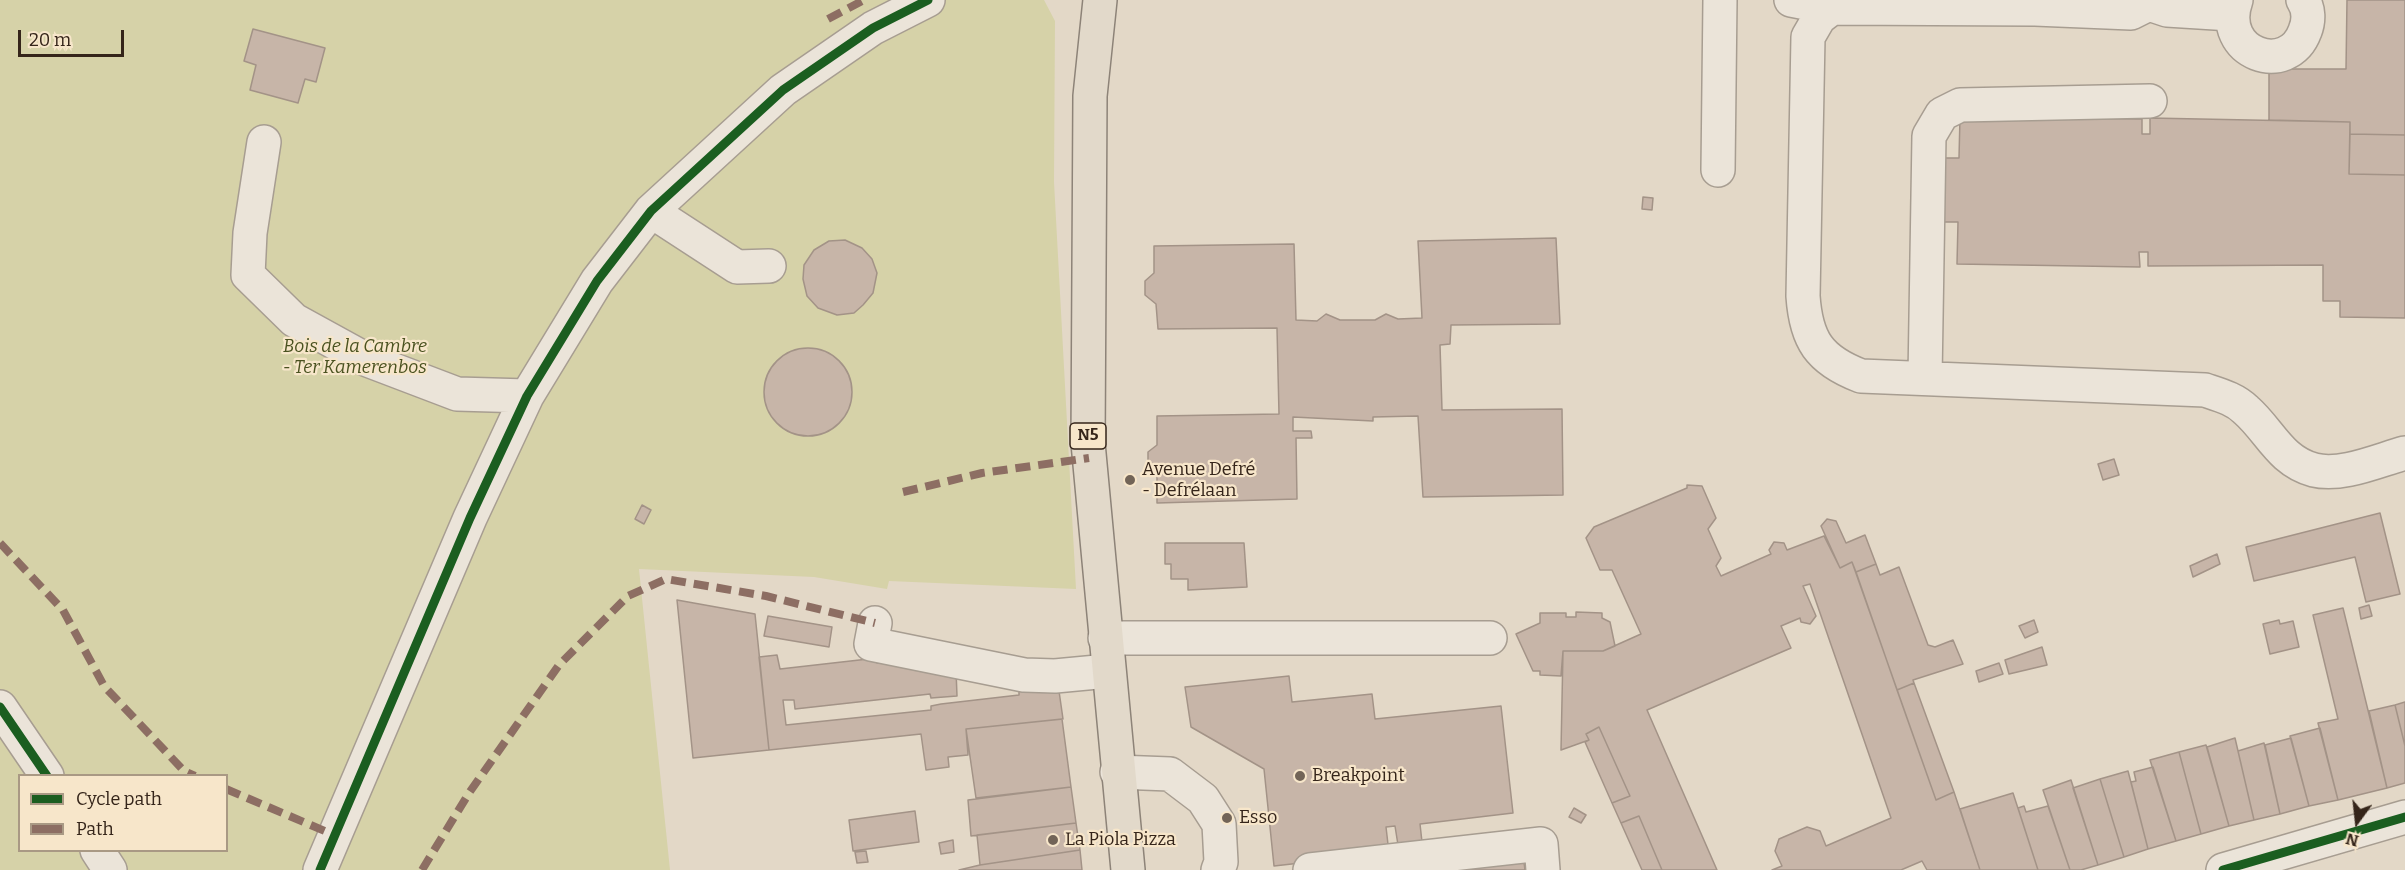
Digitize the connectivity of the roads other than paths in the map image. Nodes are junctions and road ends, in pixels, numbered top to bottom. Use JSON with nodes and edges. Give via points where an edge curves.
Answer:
{"nodes":[{"id":1,"x":928,"y":0,"type":"edge"},
{"id":2,"x":1100,"y":0,"type":"edge"},
{"id":3,"x":1720,"y":0,"type":"edge"},
{"id":4,"x":1791,"y":0,"type":"edge"},
{"id":5,"x":2303,"y":0,"type":"edge"},
{"id":6,"x":2150,"y":2,"type":"edge"},
{"id":7,"x":2233,"y":7,"type":"edge"},
{"id":8,"x":1832,"y":8,"type":"junction"},
{"id":9,"x":2150,"y":101,"type":"dead end"},
{"id":10,"x":264,"y":142,"type":"dead end"},
{"id":11,"x":1718,"y":170,"type":"dead end"},
{"id":12,"x":651,"y":211,"type":"junction"},
{"id":13,"x":769,"y":266,"type":"dead end"},
{"id":14,"x":1924,"y":378,"type":"junction"},
{"id":15,"x":527,"y":396,"type":"junction"},
{"id":16,"x":2405,"y":453,"type":"edge"},
{"id":17,"x":875,"y":623,"type":"dead end"},
{"id":18,"x":1105,"y":638,"type":"junction"},
{"id":19,"x":1490,"y":638,"type":"dead end"},
{"id":20,"x":1108,"y":670,"type":"junction"},
{"id":21,"x":0,"y":707,"type":"edge"},
{"id":22,"x":1117,"y":772,"type":"junction"},
{"id":23,"x":46,"y":774,"type":"edge"},
{"id":24,"x":2405,"y":817,"type":"edge"},
{"id":25,"x":98,"y":852,"type":"edge"},
{"id":26,"x":110,"y":870,"type":"edge"},
{"id":27,"x":320,"y":870,"type":"edge"},
{"id":28,"x":1128,"y":870,"type":"edge"},
{"id":29,"x":1218,"y":870,"type":"edge"},
{"id":30,"x":1310,"y":870,"type":"edge"},
{"id":31,"x":1543,"y":870,"type":"edge"},
{"id":32,"x":2223,"y":870,"type":"edge"}],
"edges":[{"from":1,"to":12,"type":"street","via":[[873,28],[783,90]]},
{"from":2,"to":18,"type":"main road","number":"N5","via":[[1090,96],[1088,443]]},
{"from":3,"to":11,"type":"street"},
{"from":4,"to":8,"type":"street"},
{"from":5,"to":7,"type":"street","via":[[2308,22],[2302,39],[2290,51],[2274,57],[2242,46],[2233,31]]},
{"from":6,"to":7,"type":"street","via":[[2167,10]]},
{"from":6,"to":8,"type":"street","via":[[2131,13]]},
{"from":8,"to":14,"type":"street","via":[[1808,37],[1804,322],[1818,349],[1836,366],[1861,376]]},
{"from":9,"to":14,"type":"street","via":[[1960,105],[1941,114],[1929,136]]},
{"from":10,"to":15,"type":"street","via":[[250,233],[248,275],[294,320],[365,359],[457,394]]},
{"from":12,"to":13,"type":"street","via":[[737,267]]},
{"from":12,"to":15,"type":"street","via":[[597,281]]},
{"from":14,"to":16,"type":"street","via":[[2205,390],[2247,410],[2275,447],[2295,462],[2315,470],[2338,470]]},
{"from":15,"to":27,"type":"street","via":[[470,518]]},
{"from":17,"to":20,"type":"street","via":[[871,644],[1024,675]]},
{"from":18,"to":19,"type":"street"},
{"from":18,"to":20,"type":"main road","number":"N5"},
{"from":20,"to":22,"type":"main road","number":"N5"},
{"from":21,"to":23,"type":"street"},
{"from":22,"to":28,"type":"main road","number":"N5"},
{"from":22,"to":29,"type":"street","via":[[1170,774],[1203,799],[1219,824]]},
{"from":24,"to":32,"type":"street"},
{"from":25,"to":26,"type":"street"},
{"from":30,"to":31,"type":"street","via":[[1541,844]]}]}
